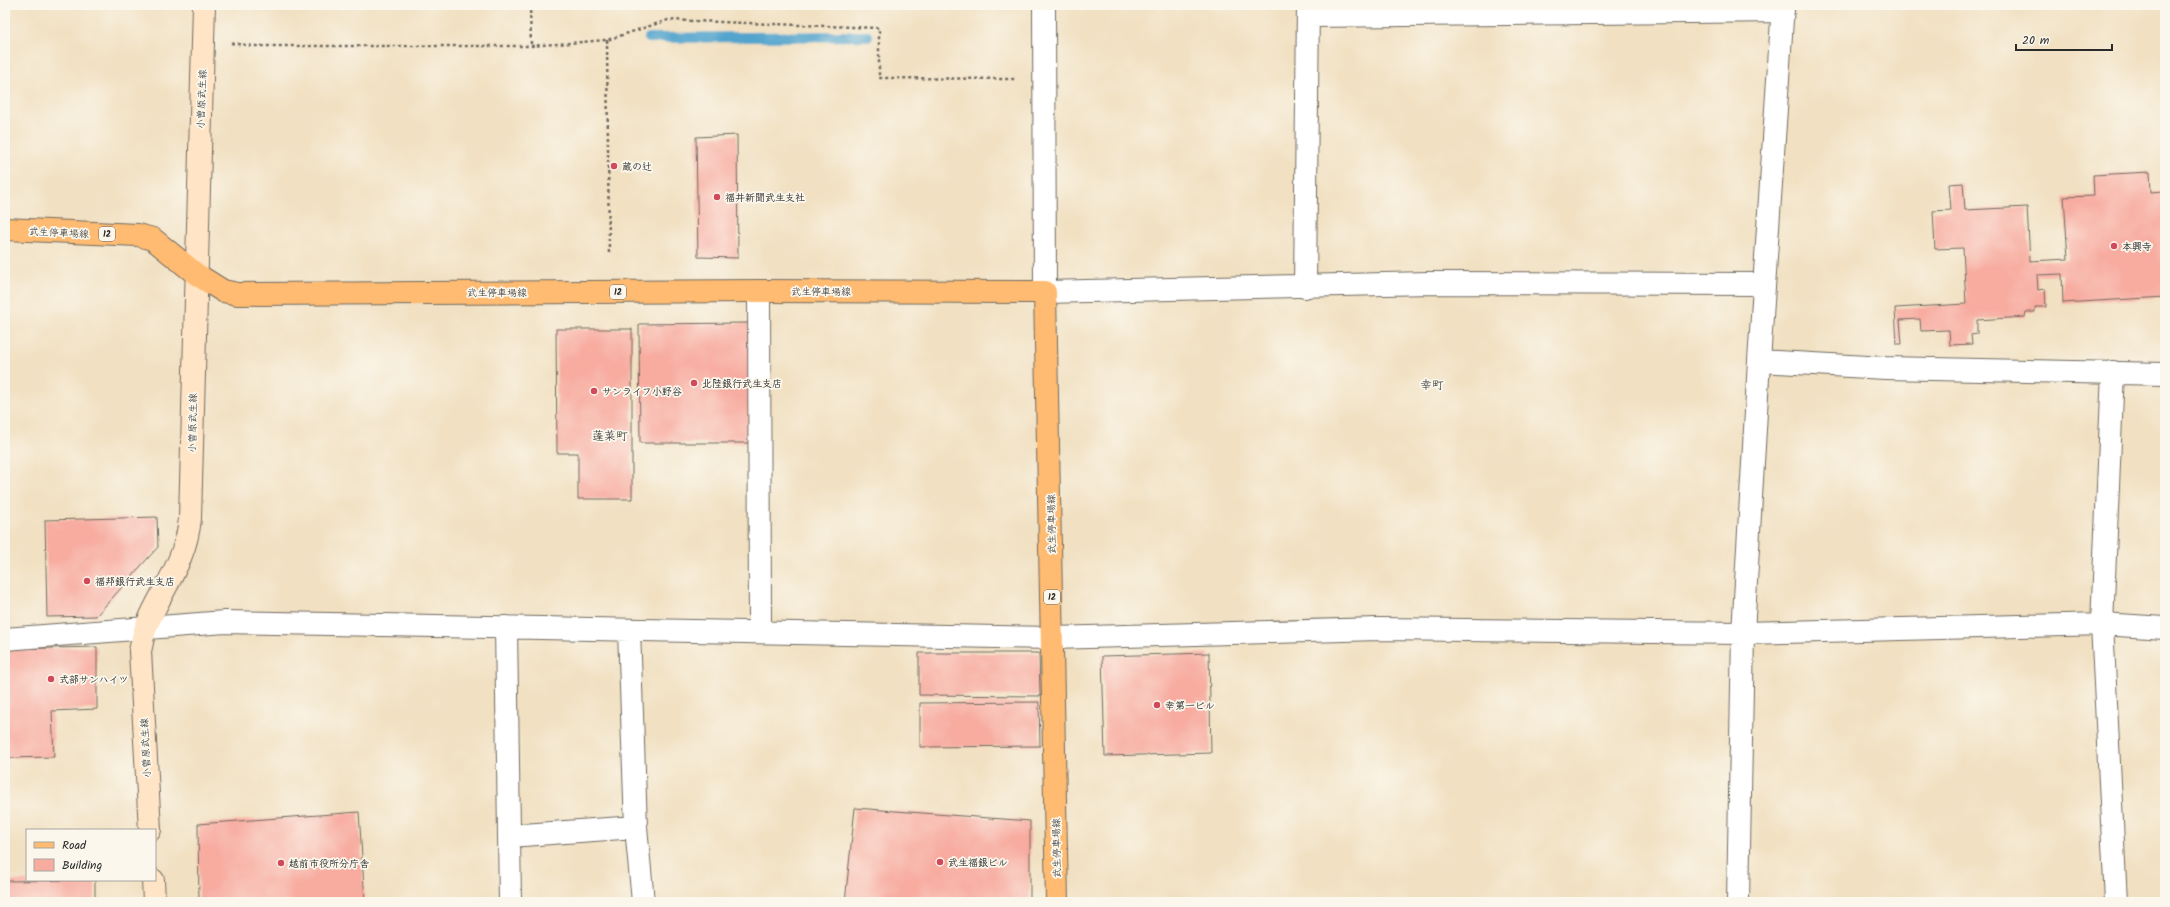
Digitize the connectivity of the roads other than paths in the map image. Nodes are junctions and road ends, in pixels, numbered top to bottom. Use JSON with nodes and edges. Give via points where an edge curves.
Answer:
{"nodes":[{"id":1,"x":204,"y":5,"type":"edge"},
{"id":2,"x":1044,"y":5,"type":"edge"},
{"id":3,"x":1783,"y":8,"type":"edge"},
{"id":4,"x":1308,"y":11,"type":"edge"},
{"id":5,"x":5,"y":229,"type":"edge"},
{"id":6,"x":196,"y":274,"type":"junction"},
{"id":7,"x":1764,"y":284,"type":"junction"},
{"id":8,"x":1305,"y":287,"type":"junction"},
{"id":9,"x":759,"y":291,"type":"junction"},
{"id":10,"x":1045,"y":292,"type":"junction"},
{"id":11,"x":1759,"y":361,"type":"junction"},
{"id":12,"x":2113,"y":372,"type":"junction"},
{"id":13,"x":2165,"y":374,"type":"edge"},
{"id":14,"x":2102,"y":624,"type":"junction"},
{"id":15,"x":506,"y":627,"type":"junction"},
{"id":16,"x":146,"y":628,"type":"junction"},
{"id":17,"x":2165,"y":628,"type":"edge"},
{"id":18,"x":629,"y":630,"type":"junction"},
{"id":19,"x":760,"y":632,"type":"junction"},
{"id":20,"x":1743,"y":633,"type":"junction"},
{"id":21,"x":1053,"y":638,"type":"junction"},
{"id":22,"x":5,"y":639,"type":"edge"},
{"id":23,"x":636,"y":827,"type":"junction"},
{"id":24,"x":150,"y":829,"type":"edge"},
{"id":25,"x":509,"y":836,"type":"junction"},
{"id":26,"x":152,"y":881,"type":"edge"},
{"id":27,"x":154,"y":902,"type":"edge"},
{"id":28,"x":510,"y":902,"type":"edge"},
{"id":29,"x":643,"y":902,"type":"edge"},
{"id":30,"x":1057,"y":902,"type":"edge"},
{"id":31,"x":1738,"y":902,"type":"edge"},
{"id":32,"x":2116,"y":902,"type":"edge"}],
"edges":[{"from":1,"to":6,"type":"main road","name":"小曽原武生線"},
{"from":2,"to":10,"type":"street"},
{"from":3,"to":4,"type":"street"},
{"from":3,"to":7,"type":"street"},
{"from":4,"to":8,"type":"street"},
{"from":5,"to":6,"type":"main road","name":"武生停車場線","number":"12","via":[[138,235],[153,239]]},
{"from":6,"to":9,"type":"main road","name":"武生停車場線","number":"12","via":[[223,291],[238,294]]},
{"from":6,"to":16,"type":"main road","name":"小曽原武生線","via":[[188,540],[180,562]]},
{"from":7,"to":8,"type":"street","via":[[1429,283]]},
{"from":7,"to":11,"type":"street"},
{"from":8,"to":10,"type":"street"},
{"from":9,"to":10,"type":"main road","name":"武生停車場線","number":"12"},
{"from":9,"to":19,"type":"street"},
{"from":10,"to":21,"type":"main road","name":"武生停車場線","number":"12"},
{"from":11,"to":12,"type":"street","via":[[1885,368]]},
{"from":11,"to":20,"type":"street"},
{"from":12,"to":13,"type":"street"},
{"from":12,"to":14,"type":"street"},
{"from":14,"to":17,"type":"street"},
{"from":14,"to":20,"type":"street"},
{"from":14,"to":32,"type":"street"},
{"from":15,"to":16,"type":"street","via":[[225,622]]},
{"from":15,"to":18,"type":"street"},
{"from":15,"to":25,"type":"street"},
{"from":16,"to":22,"type":"street"},
{"from":16,"to":24,"type":"main road","name":"小曽原武生線","via":[[140,651]]},
{"from":18,"to":19,"type":"street"},
{"from":18,"to":23,"type":"street"},
{"from":19,"to":21,"type":"street"},
{"from":20,"to":21,"type":"street","via":[[1378,629]]},
{"from":20,"to":31,"type":"street"},
{"from":21,"to":30,"type":"main road","name":"武生停車場線","number":"12"},
{"from":23,"to":25,"type":"street"},
{"from":23,"to":29,"type":"street"},
{"from":25,"to":28,"type":"street"},
{"from":26,"to":27,"type":"main road"}]}
